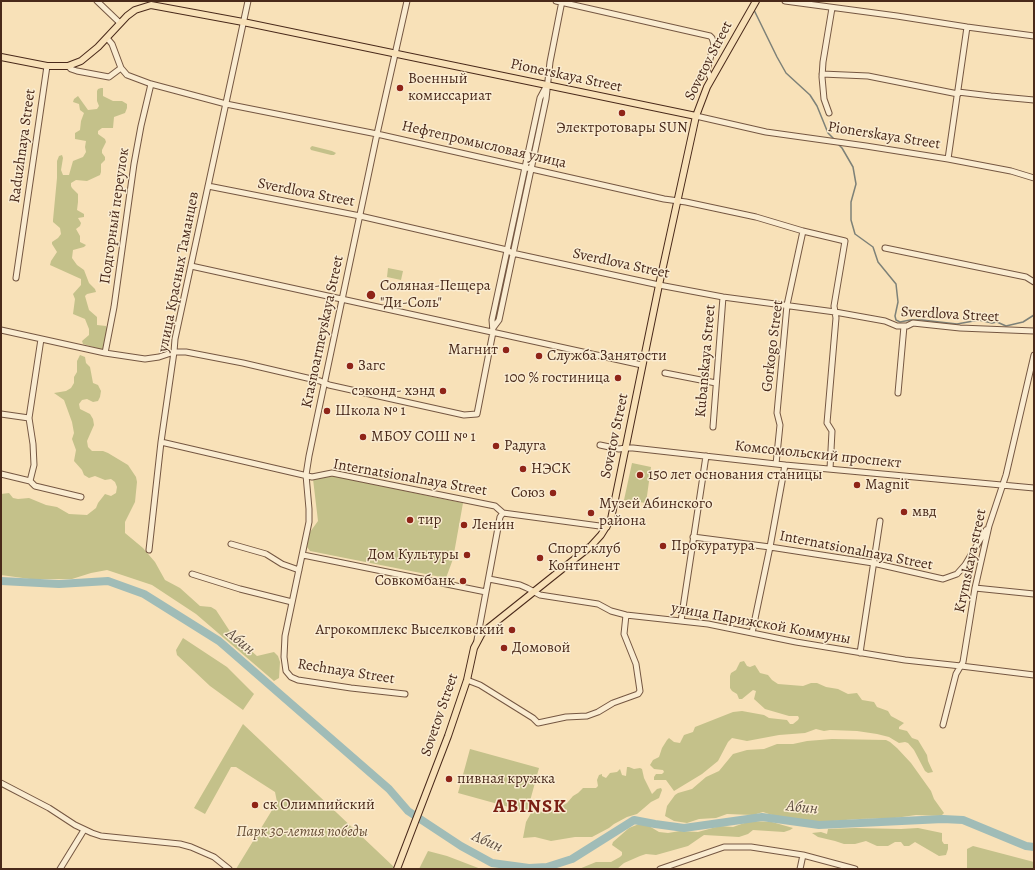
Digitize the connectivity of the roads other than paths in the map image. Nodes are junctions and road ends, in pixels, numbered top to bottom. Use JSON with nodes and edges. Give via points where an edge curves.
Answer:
{"nodes":[{"id":1,"x":96,"y":1,"type":"edge"},
{"id":2,"x":248,"y":1,"type":"edge"},
{"id":3,"x":407,"y":1,"type":"edge"},
{"id":4,"x":556,"y":1,"type":"edge"},
{"id":5,"x":756,"y":1,"type":"edge"},
{"id":6,"x":785,"y":1,"type":"edge"},
{"id":7,"x":562,"y":2,"type":"edge"},
{"id":8,"x":144,"y":4,"type":"edge"},
{"id":9,"x":832,"y":8,"type":"junction"},
{"id":10,"x":243,"y":22,"type":"junction"},
{"id":11,"x":120,"y":23,"type":"junction"},
{"id":12,"x":967,"y":28,"type":"junction"},
{"id":13,"x":1034,"y":36,"type":"edge"},
{"id":14,"x":107,"y":38,"type":"junction"},
{"id":15,"x":396,"y":54,"type":"junction"},
{"id":16,"x":1,"y":57,"type":"edge"},
{"id":17,"x":47,"y":66,"type":"junction"},
{"id":18,"x":68,"y":66,"type":"junction"},
{"id":19,"x":121,"y":68,"type":"junction"},
{"id":20,"x":822,"y":74,"type":"junction"},
{"id":21,"x":711,"y":79,"type":"junction"},
{"id":22,"x":150,"y":84,"type":"junction"},
{"id":23,"x":547,"y":85,"type":"junction"},
{"id":24,"x":958,"y":93,"type":"junction"},
{"id":25,"x":1034,"y":98,"type":"edge"},
{"id":26,"x":226,"y":104,"type":"junction"},
{"id":27,"x":829,"y":113,"type":"dead end"},
{"id":28,"x":696,"y":116,"type":"junction"},
{"id":29,"x":377,"y":134,"type":"junction"},
{"id":30,"x":948,"y":159,"type":"junction"},
{"id":31,"x":528,"y":168,"type":"junction"},
{"id":32,"x":1034,"y":178,"type":"edge"},
{"id":33,"x":208,"y":186,"type":"junction"},
{"id":34,"x":678,"y":201,"type":"junction"},
{"id":35,"x":360,"y":216,"type":"junction"},
{"id":36,"x":803,"y":231,"type":"junction"},
{"id":37,"x":885,"y":248,"type":"dead end"},
{"id":38,"x":507,"y":250,"type":"junction"},
{"id":39,"x":512,"y":253,"type":"junction"},
{"id":40,"x":191,"y":266,"type":"junction"},
{"id":41,"x":16,"y":278,"type":"dead end"},
{"id":42,"x":1034,"y":282,"type":"edge"},
{"id":43,"x":659,"y":285,"type":"junction"},
{"id":44,"x":723,"y":297,"type":"junction"},
{"id":45,"x":342,"y":299,"type":"junction"},
{"id":46,"x":787,"y":305,"type":"junction"},
{"id":47,"x":835,"y":312,"type":"junction"},
{"id":48,"x":904,"y":326,"type":"junction"},
{"id":49,"x":1,"y":330,"type":"edge"},
{"id":50,"x":493,"y":330,"type":"junction"},
{"id":51,"x":1034,"y":331,"type":"edge"},
{"id":52,"x":41,"y":339,"type":"junction"},
{"id":53,"x":174,"y":352,"type":"junction"},
{"id":54,"x":105,"y":353,"type":"junction"},
{"id":55,"x":1034,"y":358,"type":"edge"},
{"id":56,"x":642,"y":365,"type":"junction"},
{"id":57,"x":665,"y":373,"type":"dead end"},
{"id":58,"x":324,"y":383,"type":"junction"},
{"id":59,"x":716,"y":383,"type":"junction"},
{"id":60,"x":898,"y":393,"type":"dead end"},
{"id":61,"x":1,"y":414,"type":"edge"},
{"id":62,"x":29,"y":418,"type":"junction"},
{"id":63,"x":713,"y":427,"type":"dead end"},
{"id":64,"x":161,"y":442,"type":"junction"},
{"id":65,"x":600,"y":445,"type":"dead end"},
{"id":66,"x":626,"y":448,"type":"junction"},
{"id":67,"x":706,"y":456,"type":"junction"},
{"id":68,"x":776,"y":464,"type":"junction"},
{"id":69,"x":785,"y":465,"type":"junction"},
{"id":70,"x":830,"y":469,"type":"junction"},
{"id":71,"x":1,"y":474,"type":"edge"},
{"id":72,"x":306,"y":475,"type":"junction"},
{"id":73,"x":30,"y":481,"type":"junction"},
{"id":74,"x":1003,"y":486,"type":"junction"},
{"id":75,"x":1034,"y":488,"type":"edge"},
{"id":76,"x":82,"y":497,"type":"dead end"},
{"id":77,"x":503,"y":513,"type":"junction"},
{"id":78,"x":880,"y":521,"type":"dead end"},
{"id":79,"x":989,"y":526,"type":"junction"},
{"id":80,"x":606,"y":527,"type":"junction"},
{"id":81,"x":693,"y":536,"type":"junction"},
{"id":82,"x":231,"y":544,"type":"dead end"},
{"id":83,"x":770,"y":547,"type":"junction"},
{"id":84,"x":149,"y":550,"type":"dead end"},
{"id":85,"x":303,"y":555,"type":"junction"},
{"id":86,"x":873,"y":563,"type":"junction"},
{"id":87,"x":299,"y":570,"type":"junction"},
{"id":88,"x":192,"y":574,"type":"dead end"},
{"id":89,"x":489,"y":579,"type":"junction"},
{"id":90,"x":976,"y":588,"type":"junction"},
{"id":91,"x":486,"y":592,"type":"junction"},
{"id":92,"x":532,"y":592,"type":"junction"},
{"id":93,"x":1034,"y":594,"type":"edge"},
{"id":94,"x":292,"y":602,"type":"junction"},
{"id":95,"x":626,"y":615,"type":"junction"},
{"id":96,"x":681,"y":621,"type":"junction"},
{"id":97,"x":752,"y":634,"type":"junction"},
{"id":98,"x":477,"y":640,"type":"junction"},
{"id":99,"x":860,"y":653,"type":"junction"},
{"id":100,"x":961,"y":666,"type":"junction"},
{"id":101,"x":286,"y":671,"type":"joint"},
{"id":102,"x":1034,"y":675,"type":"edge"},
{"id":103,"x":467,"y":680,"type":"junction"},
{"id":104,"x":405,"y":694,"type":"dead end"},
{"id":105,"x":943,"y":725,"type":"dead end"},
{"id":106,"x":1,"y":783,"type":"edge"},
{"id":107,"x":84,"y":830,"type":"junction"},
{"id":108,"x":803,"y":855,"type":"junction"},
{"id":109,"x":226,"y":868,"type":"edge"},
{"id":110,"x":60,"y":869,"type":"edge"},
{"id":111,"x":397,"y":869,"type":"edge"},
{"id":112,"x":660,"y":869,"type":"edge"},
{"id":113,"x":800,"y":869,"type":"edge"},
{"id":114,"x":855,"y":869,"type":"edge"}],
"edges":[{"from":1,"to":11,"type":"street"},
{"from":2,"to":10,"type":"street","name":"улица Красных Таманцев"},
{"from":3,"to":15,"type":"street","name":"Krasnoarmeyskaya Street"},
{"from":4,"to":7,"type":"street"},
{"from":5,"to":21,"type":"main road","name":"Sovetov Street"},
{"from":6,"to":9,"type":"street"},
{"from":7,"to":21,"type":"street","via":[[710,36],[714,44],[707,70]]},
{"from":7,"to":23,"type":"street"},
{"from":8,"to":10,"type":"main road","name":"Pionerskaya Street"},
{"from":8,"to":11,"type":"main road","name":"Pionerskaya Street"},
{"from":9,"to":12,"type":"street"},
{"from":9,"to":20,"type":"street"},
{"from":10,"to":15,"type":"main road","name":"Pionerskaya Street"},
{"from":10,"to":26,"type":"street","name":"улица Красных Таманцев"},
{"from":11,"to":14,"type":"main road","name":"Pionerskaya Street"},
{"from":12,"to":13,"type":"street"},
{"from":12,"to":24,"type":"street"},
{"from":14,"to":18,"type":"main road","name":"Pionerskaya Street","via":[[81,61]]},
{"from":14,"to":19,"type":"street"},
{"from":15,"to":23,"type":"main road","name":"Pionerskaya Street"},
{"from":15,"to":29,"type":"street","name":"Krasnoarmeyskaya Street"},
{"from":16,"to":17,"type":"main road"},
{"from":17,"to":18,"type":"main road"},
{"from":17,"to":41,"type":"street","name":"Raduzhnaya Street"},
{"from":18,"to":19,"type":"street","via":[[77,71],[109,77]]},
{"from":19,"to":22,"type":"street","name":"Нефтепромысловая улица","via":[[127,75]]},
{"from":20,"to":24,"type":"street","via":[[868,76]]},
{"from":20,"to":27,"type":"street","via":[[824,99]]},
{"from":21,"to":28,"type":"main road","name":"Sovetov Street"},
{"from":22,"to":26,"type":"street","name":"Нефтепромысловая улица"},
{"from":22,"to":54,"type":"street","name":"Подгорный переулок","via":[[134,164]]},
{"from":23,"to":28,"type":"main road","name":"Pionerskaya Street"},
{"from":23,"to":31,"type":"street","via":[[546,99]]},
{"from":24,"to":25,"type":"street"},
{"from":24,"to":30,"type":"street"},
{"from":26,"to":29,"type":"street","name":"Нефтепромысловая улица"},
{"from":26,"to":33,"type":"street","name":"улица Красных Таманцев"},
{"from":28,"to":30,"type":"street","name":"Pionerskaya Street","via":[[766,132]]},
{"from":28,"to":34,"type":"main road","name":"Sovetov Street"},
{"from":29,"to":31,"type":"street","name":"Нефтепромысловая улица"},
{"from":29,"to":35,"type":"street","name":"Krasnoarmeyskaya Street"},
{"from":30,"to":32,"type":"street","name":"Pionerskaya Street"},
{"from":31,"to":34,"type":"street","name":"Нефтепромысловая улица"},
{"from":31,"to":38,"type":"street"},
{"from":31,"to":39,"type":"street"},
{"from":33,"to":35,"type":"street","name":"Sverdlova Street"},
{"from":33,"to":40,"type":"street","name":"улица Красных Таманцев"},
{"from":34,"to":36,"type":"street","name":"Нефтепромысловая улица","via":[[756,217]]},
{"from":34,"to":43,"type":"main road","name":"Sovetov Street"},
{"from":35,"to":38,"type":"street","name":"Sverdlova Street"},
{"from":35,"to":45,"type":"street","name":"Krasnoarmeyskaya Street"},
{"from":36,"to":46,"type":"street","name":"Gorkogo Street"},
{"from":36,"to":47,"type":"street","name":"Нефтепромысловая улица","via":[[845,241]]},
{"from":37,"to":42,"type":"street","via":[[1026,277]]},
{"from":38,"to":39,"type":"street","name":"Sverdlova Street"},
{"from":38,"to":50,"type":"street","via":[[492,320]]},
{"from":39,"to":43,"type":"street","name":"Sverdlova Street"},
{"from":39,"to":50,"type":"street","via":[[498,320]]},
{"from":40,"to":45,"type":"street"},
{"from":40,"to":53,"type":"street","name":"улица Красных Таманцев","via":[[174,339]]},
{"from":43,"to":44,"type":"street","name":"Sverdlova Street"},
{"from":43,"to":56,"type":"main road","name":"Sovetov Street"},
{"from":44,"to":46,"type":"street","name":"Sverdlova Street"},
{"from":44,"to":59,"type":"street","name":"Kubanskaya Street"},
{"from":45,"to":50,"type":"street"},
{"from":45,"to":58,"type":"street","name":"Krasnoarmeyskaya Street"},
{"from":46,"to":47,"type":"street","name":"Sverdlova Street"},
{"from":46,"to":68,"type":"street","name":"Gorkogo Street","via":[[777,413],[780,426]]},
{"from":47,"to":48,"type":"street","name":"Sverdlova Street"},
{"from":47,"to":70,"type":"street","via":[[827,423],[832,430]]},
{"from":48,"to":51,"type":"street","name":"Sverdlova Street","via":[[913,323]]},
{"from":48,"to":60,"type":"street"},
{"from":49,"to":52,"type":"street"},
{"from":50,"to":56,"type":"street"},
{"from":50,"to":58,"type":"street","via":[[477,414],[464,415]]},
{"from":52,"to":54,"type":"street"},
{"from":52,"to":62,"type":"street"},
{"from":53,"to":54,"type":"street","via":[[145,359]]},
{"from":53,"to":58,"type":"street","via":[[243,363]]},
{"from":53,"to":64,"type":"street","name":"улица Красных Таманцев"},
{"from":55,"to":74,"type":"street","name":"Krymskaya street"},
{"from":56,"to":66,"type":"main road","name":"Sovetov Street"},
{"from":57,"to":59,"type":"street"},
{"from":58,"to":72,"type":"street","name":"Krasnoarmeyskaya Street"},
{"from":59,"to":63,"type":"street","name":"Kubanskaya Street"},
{"from":61,"to":62,"type":"street"},
{"from":62,"to":73,"type":"street","via":[[34,444],[34,465]]},
{"from":64,"to":72,"type":"street","name":"Internatsionalnaya Street"},
{"from":64,"to":84,"type":"street","name":"улица Красных Таманцев"},
{"from":65,"to":66,"type":"street","name":"Комсомольский проспект","via":[[619,450]]},
{"from":66,"to":67,"type":"street","name":"Комсомольский проспект"},
{"from":66,"to":80,"type":"main road","name":"Sovetov Street","via":[[611,519]]},
{"from":67,"to":68,"type":"street","name":"Комсомольский проспект"},
{"from":67,"to":81,"type":"street"},
{"from":68,"to":69,"type":"street","name":"Комсомольский проспект"},
{"from":69,"to":70,"type":"street","name":"Комсомольский проспект"},
{"from":69,"to":83,"type":"street"},
{"from":70,"to":74,"type":"street","name":"Комсомольский проспект"},
{"from":71,"to":73,"type":"street"},
{"from":72,"to":77,"type":"street","name":"Internatsionalnaya Street","via":[[312,477],[332,473],[495,506]]},
{"from":72,"to":85,"type":"street","name":"Krasnoarmeyskaya Street","via":[[309,522]]},
{"from":73,"to":76,"type":"street","via":[[35,486]]},
{"from":74,"to":75,"type":"street","name":"Комсомольский проспект"},
{"from":74,"to":79,"type":"street","name":"Krymskaya street"},
{"from":77,"to":80,"type":"street","name":"Internatsionalnaya Street"},
{"from":77,"to":89,"type":"street","via":[[500,517]]},
{"from":78,"to":86,"type":"street"},
{"from":79,"to":86,"type":"street","name":"Internatsionalnaya Street","via":[[965,565],[957,574],[950,577],[933,578]]},
{"from":79,"to":90,"type":"street","name":"Krymskaya street"},
{"from":80,"to":92,"type":"main road","name":"Sovetov Street","via":[[590,546]]},
{"from":81,"to":83,"type":"street","name":"Internatsionalnaya Street"},
{"from":81,"to":96,"type":"street"},
{"from":82,"to":87,"type":"street","via":[[266,554],[282,564]]},
{"from":83,"to":86,"type":"street","name":"Internatsionalnaya Street"},
{"from":83,"to":97,"type":"street"},
{"from":85,"to":87,"type":"street","name":"Krasnoarmeyskaya Street"},
{"from":85,"to":91,"type":"street"},
{"from":86,"to":99,"type":"street"},
{"from":87,"to":94,"type":"street","name":"Krasnoarmeyskaya Street"},
{"from":88,"to":94,"type":"street"},
{"from":89,"to":91,"type":"street"},
{"from":89,"to":92,"type":"street","name":"улица Парижской Коммуны","via":[[520,585]]},
{"from":90,"to":93,"type":"street"},
{"from":90,"to":100,"type":"street","name":"Krymskaya street","via":[[964,662]]},
{"from":91,"to":98,"type":"street"},
{"from":92,"to":95,"type":"street","name":"улица Парижской Коммуны","via":[[540,596],[598,604]]},
{"from":92,"to":98,"type":"main road","name":"Sovetov Street","via":[[484,630]]},
{"from":94,"to":101,"type":"street","name":"Krasnoarmeyskaya Street","via":[[285,636]]},
{"from":95,"to":96,"type":"street","name":"улица Парижской Коммуны"},
{"from":95,"to":103,"type":"street","via":[[624,634],[636,664],[640,691],[598,712],[538,723],[480,685]]},
{"from":96,"to":97,"type":"street","name":"улица Парижской Коммуны"},
{"from":97,"to":99,"type":"street","name":"улица Парижской Коммуны"},
{"from":98,"to":103,"type":"main road","name":"Sovetov Street"},
{"from":99,"to":100,"type":"street","name":"улица Парижской Коммуны"},
{"from":100,"to":102,"type":"street","name":"улица Парижской Коммуны"},
{"from":100,"to":105,"type":"street","name":"Krymskaya street","via":[[956,674]]},
{"from":101,"to":104,"type":"street","name":"Rechnaya Street","via":[[298,680]]},
{"from":103,"to":111,"type":"main road","name":"Sovetov Street","via":[[424,802]]},
{"from":106,"to":107,"type":"street"},
{"from":107,"to":109,"type":"street","via":[[101,836],[180,844],[214,858]]},
{"from":107,"to":110,"type":"street"},
{"from":108,"to":112,"type":"street","via":[[751,847],[724,847]]},
{"from":108,"to":113,"type":"street"},
{"from":108,"to":114,"type":"street"}]}
